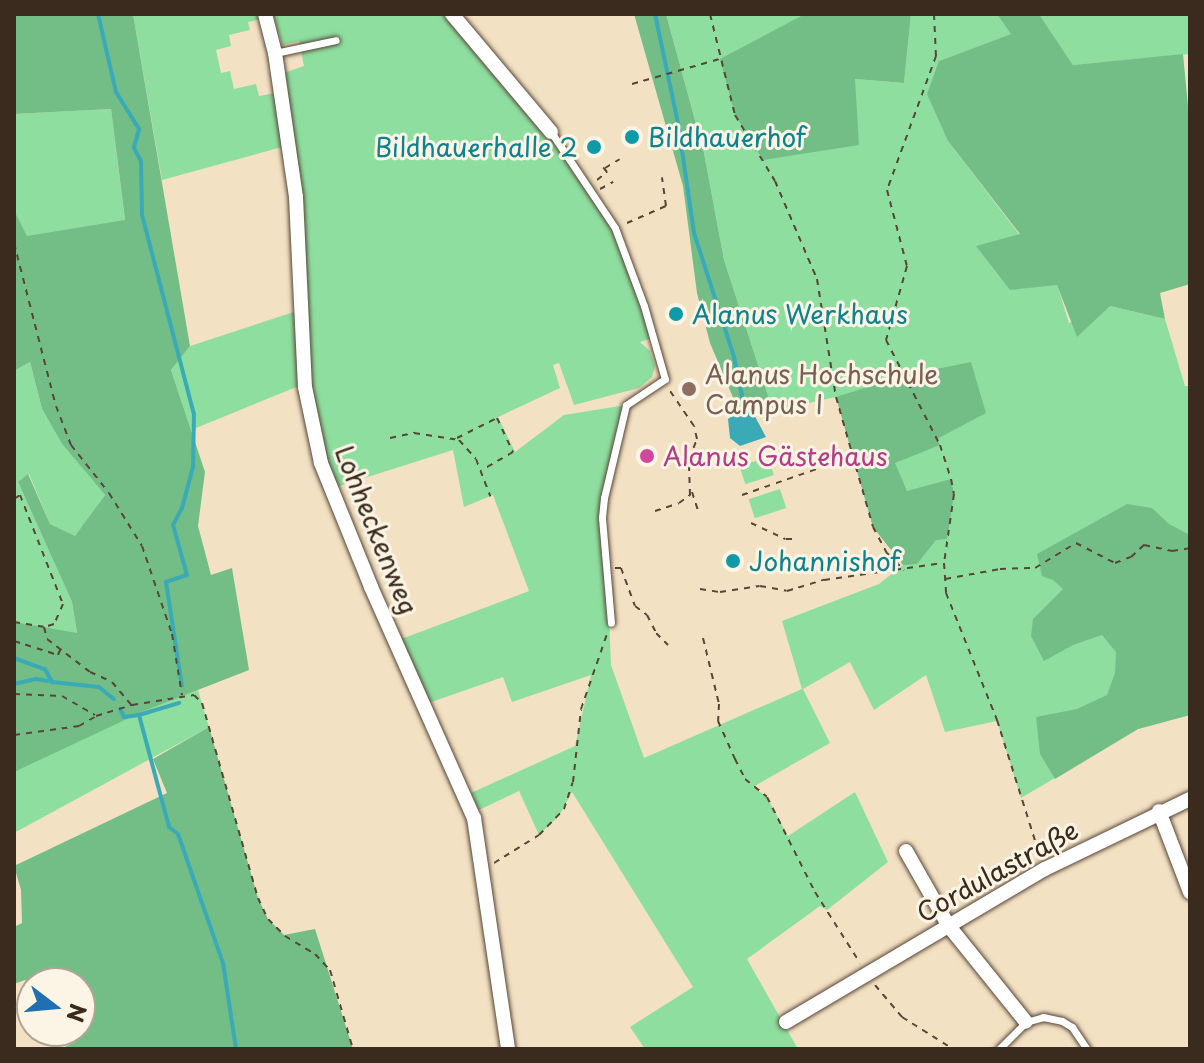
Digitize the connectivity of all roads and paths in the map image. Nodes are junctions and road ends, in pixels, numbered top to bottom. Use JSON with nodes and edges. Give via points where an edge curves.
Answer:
{"nodes":[{"id":1,"x":265,"y":14,"type":"edge"},
{"id":2,"x":452,"y":14,"type":"edge"},
{"id":3,"x":710,"y":14,"type":"edge"},
{"id":4,"x":934,"y":14,"type":"edge"},
{"id":5,"x":336,"y":40,"type":"dead end"},
{"id":6,"x":275,"y":53,"type":"junction"},
{"id":7,"x":720,"y":59,"type":"junction"},
{"id":8,"x":632,"y":84,"type":"dead end"},
{"id":9,"x":551,"y":132,"type":"joint"},
{"id":10,"x":620,"y":159,"type":"dead end"},
{"id":11,"x":662,"y":177,"type":"dead end"},
{"id":12,"x":613,"y":182,"type":"dead end"},
{"id":13,"x":592,"y":189,"type":"junction"},
{"id":14,"x":615,"y":228,"type":"junction"},
{"id":15,"x":14,"y":243,"type":"edge"},
{"id":16,"x":665,"y":379,"type":"junction"},
{"id":17,"x":390,"y":438,"type":"dead end"},
{"id":18,"x":455,"y":439,"type":"junction"},
{"id":19,"x":831,"y":464,"type":"dead end"},
{"id":20,"x":481,"y":470,"type":"junction"},
{"id":21,"x":691,"y":491,"type":"junction"},
{"id":22,"x":742,"y":495,"type":"dead end"},
{"id":23,"x":490,"y":496,"type":"dead end"},
{"id":24,"x":14,"y":499,"type":"edge"},
{"id":25,"x":655,"y":511,"type":"dead end"},
{"id":26,"x":699,"y":514,"type":"dead end"},
{"id":27,"x":751,"y":523,"type":"dead end"},
{"id":28,"x":794,"y":539,"type":"dead end"},
{"id":29,"x":1190,"y":548,"type":"edge"},
{"id":30,"x":944,"y":563,"type":"junction"},
{"id":31,"x":606,"y":567,"type":"junction"},
{"id":32,"x":904,"y":570,"type":"junction"},
{"id":33,"x":944,"y":579,"type":"junction"},
{"id":34,"x":700,"y":589,"type":"dead end"},
{"id":35,"x":14,"y":622,"type":"edge"},
{"id":36,"x":611,"y":623,"type":"joint"},
{"id":37,"x":44,"y":627,"type":"junction"},
{"id":38,"x":703,"y":638,"type":"dead end"},
{"id":39,"x":14,"y":641,"type":"edge"},
{"id":40,"x":668,"y":645,"type":"dead end"},
{"id":41,"x":62,"y":647,"type":"junction"},
{"id":42,"x":14,"y":694,"type":"edge"},
{"id":43,"x":182,"y":697,"type":"junction"},
{"id":44,"x":132,"y":705,"type":"junction"},
{"id":45,"x":96,"y":716,"type":"junction"},
{"id":46,"x":14,"y":735,"type":"edge"},
{"id":47,"x":1190,"y":799,"type":"edge"},
{"id":48,"x":1159,"y":811,"type":"junction"},
{"id":49,"x":906,"y":851,"type":"dead end"},
{"id":50,"x":483,"y":869,"type":"junction"},
{"id":51,"x":1045,"y":869,"type":"junction"},
{"id":52,"x":1190,"y":892,"type":"edge"},
{"id":53,"x":948,"y":925,"type":"junction"},
{"id":54,"x":866,"y":974,"type":"junction"},
{"id":55,"x":786,"y":1022,"type":"dead end"},
{"id":56,"x":1023,"y":1025,"type":"junction"},
{"id":57,"x":353,"y":1049,"type":"edge"},
{"id":58,"x":508,"y":1049,"type":"edge"},
{"id":59,"x":953,"y":1049,"type":"edge"},
{"id":60,"x":999,"y":1049,"type":"edge"},
{"id":61,"x":1087,"y":1049,"type":"edge"}],
"edges":[{"from":1,"to":6,"type":"street","name":"Lohheckenweg"},
{"from":2,"to":9,"type":"street"},
{"from":3,"to":7,"type":"path"},
{"from":4,"to":30,"type":"path","via":[[936,56],[887,190],[907,266],[886,340],[940,445],[951,479],[953,510]]},
{"from":5,"to":6,"type":"lane"},
{"from":6,"to":50,"type":"street","name":"Lohheckenweg","via":[[296,197],[305,387],[321,463],[467,799]]},
{"from":7,"to":8,"type":"path"},
{"from":7,"to":32,"type":"path","via":[[735,115],[775,181],[817,279],[851,456],[880,541]]},
{"from":9,"to":13,"type":"lane"},
{"from":10,"to":13,"type":"path","via":[[604,168],[607,172]]},
{"from":11,"to":14,"type":"path","via":[[666,206]]},
{"from":12,"to":13,"type":"path"},
{"from":13,"to":14,"type":"lane"},
{"from":14,"to":16,"type":"lane"},
{"from":15,"to":43,"type":"path","via":[[56,406],[71,445],[142,546],[172,634]]},
{"from":16,"to":21,"type":"path","via":[[698,435],[689,459]]},
{"from":16,"to":31,"type":"lane","via":[[632,398],[623,415],[602,508]]},
{"from":17,"to":18,"type":"path","via":[[414,433]]},
{"from":18,"to":20,"type":"path","via":[[471,451]]},
{"from":18,"to":20,"type":"path","via":[[497,418],[513,452]]},
{"from":19,"to":22,"type":"path"},
{"from":20,"to":23,"type":"path"},
{"from":21,"to":25,"type":"path","via":[[683,502]]},
{"from":21,"to":26,"type":"path"},
{"from":24,"to":37,"type":"path","via":[[20,495],[63,604],[54,624]]},
{"from":27,"to":28,"type":"path"},
{"from":29,"to":33,"type":"path","via":[[1172,551],[1144,545],[1115,563],[1076,543],[1035,568]]},
{"from":30,"to":32,"type":"path"},
{"from":30,"to":33,"type":"path"},
{"from":31,"to":36,"type":"lane"},
{"from":31,"to":40,"type":"path","via":[[621,568],[631,599]]},
{"from":32,"to":34,"type":"path","via":[[824,580],[787,591],[760,586]]},
{"from":33,"to":51,"type":"path"},
{"from":35,"to":37,"type":"path"},
{"from":36,"to":50,"type":"path","via":[[581,709],[573,782],[564,809],[539,835]]},
{"from":37,"to":41,"type":"path","via":[[47,639]]},
{"from":38,"to":54,"type":"path","via":[[719,704],[718,721],[735,759],[745,779],[767,797],[815,892]]},
{"from":39,"to":41,"type":"path","via":[[58,655]]},
{"from":41,"to":44,"type":"path","via":[[112,682]]},
{"from":42,"to":45,"type":"path","via":[[62,696]]},
{"from":43,"to":44,"type":"path"},
{"from":43,"to":57,"type":"path","via":[[194,695],[202,703],[268,919],[330,970]]},
{"from":44,"to":45,"type":"path"},
{"from":45,"to":46,"type":"path","via":[[79,726]]},
{"from":47,"to":48,"type":"street","name":"Cordulastraße"},
{"from":48,"to":51,"type":"street","name":"Cordulastraße"},
{"from":48,"to":52,"type":"street"},
{"from":49,"to":53,"type":"street"},
{"from":50,"to":58,"type":"street","name":"Lohheckenweg"},
{"from":51,"to":53,"type":"street","name":"Cordulastraße"},
{"from":53,"to":54,"type":"street","name":"Cordulastraße"},
{"from":53,"to":56,"type":"street"},
{"from":54,"to":55,"type":"street","name":"Cordulastraße"},
{"from":54,"to":59,"type":"path","via":[[902,1017]]},
{"from":56,"to":60,"type":"lane"},
{"from":56,"to":61,"type":"lane","via":[[1043,1017],[1062,1021]]}]}
